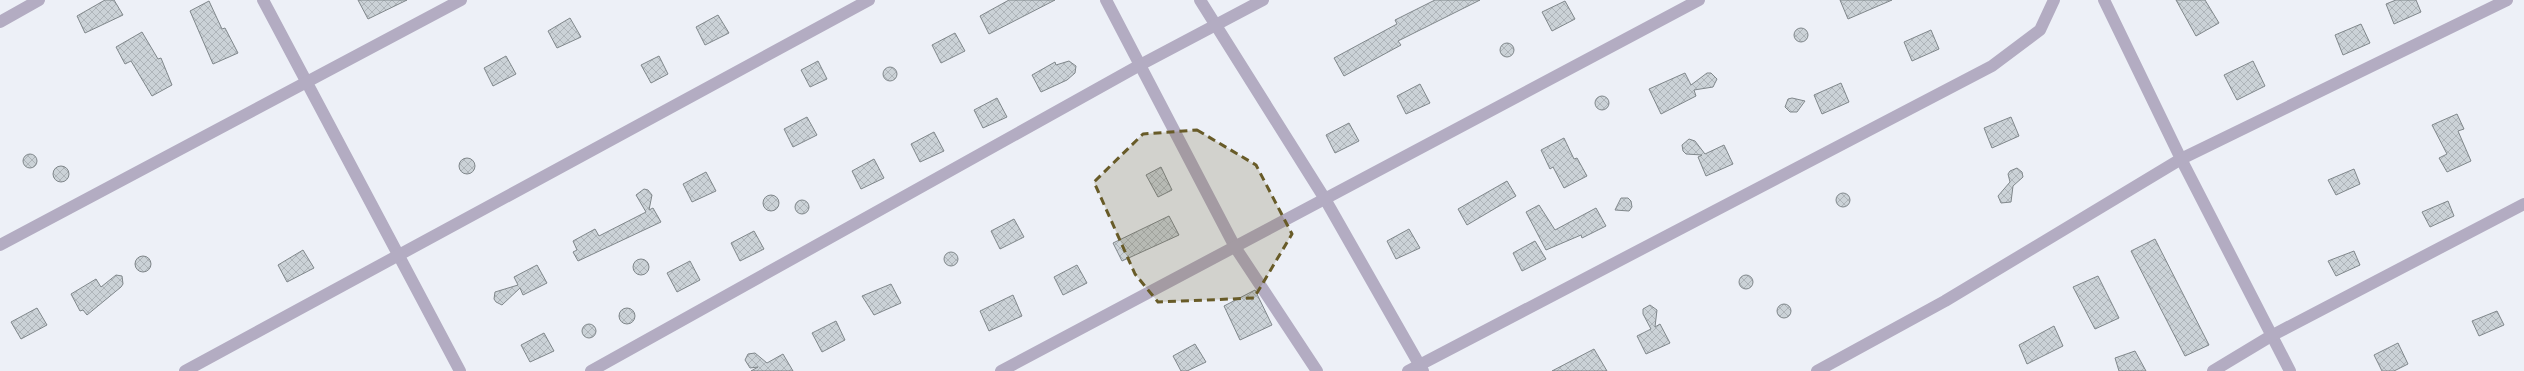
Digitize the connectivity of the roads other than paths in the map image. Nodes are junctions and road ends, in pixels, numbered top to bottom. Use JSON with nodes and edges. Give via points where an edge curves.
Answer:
{"nodes":[{"id":1,"x":39,"y":0,"type":"edge"},
{"id":2,"x":263,"y":0,"type":"edge"},
{"id":3,"x":461,"y":0,"type":"edge"},
{"id":4,"x":869,"y":0,"type":"edge"},
{"id":5,"x":1106,"y":0,"type":"edge"},
{"id":6,"x":1200,"y":0,"type":"edge"},
{"id":7,"x":1263,"y":0,"type":"edge"},
{"id":8,"x":1699,"y":0,"type":"edge"},
{"id":9,"x":2054,"y":0,"type":"edge"},
{"id":10,"x":2104,"y":0,"type":"edge"},
{"id":11,"x":2507,"y":0,"type":"edge"},
{"id":12,"x":0,"y":22,"type":"edge"},
{"id":13,"x":1216,"y":25,"type":"junction"},
{"id":14,"x":1140,"y":65,"type":"junction"},
{"id":15,"x":308,"y":82,"type":"junction"},
{"id":16,"x":2181,"y":160,"type":"junction"},
{"id":17,"x":1325,"y":199,"type":"junction"},
{"id":18,"x":2524,"y":204,"type":"edge"},
{"id":19,"x":0,"y":245,"type":"edge"},
{"id":20,"x":1235,"y":247,"type":"junction"},
{"id":21,"x":400,"y":255,"type":"junction"},
{"id":22,"x":2271,"y":336,"type":"junction"},
{"id":23,"x":1422,"y":368,"type":"edge"},
{"id":24,"x":185,"y":371,"type":"edge"},
{"id":25,"x":460,"y":371,"type":"edge"},
{"id":26,"x":591,"y":371,"type":"edge"},
{"id":27,"x":1001,"y":371,"type":"edge"},
{"id":28,"x":1317,"y":371,"type":"edge"},
{"id":29,"x":1408,"y":371,"type":"edge"},
{"id":30,"x":1817,"y":371,"type":"edge"},
{"id":31,"x":2213,"y":371,"type":"edge"},
{"id":32,"x":2290,"y":371,"type":"edge"}],
"edges":[{"from":1,"to":12,"type":"street"},
{"from":2,"to":15,"type":"street"},
{"from":3,"to":15,"type":"street"},
{"from":4,"to":21,"type":"street"},
{"from":5,"to":14,"type":"street"},
{"from":6,"to":13,"type":"street"},
{"from":7,"to":13,"type":"street"},
{"from":8,"to":17,"type":"street"},
{"from":9,"to":23,"type":"street","via":[[2040,30],[1992,66]]},
{"from":10,"to":16,"type":"street"},
{"from":11,"to":16,"type":"street"},
{"from":13,"to":14,"type":"street"},
{"from":13,"to":17,"type":"street"},
{"from":14,"to":20,"type":"street"},
{"from":14,"to":26,"type":"street"},
{"from":15,"to":19,"type":"street"},
{"from":15,"to":21,"type":"street"},
{"from":16,"to":22,"type":"street"},
{"from":16,"to":30,"type":"street","via":[[1945,301]]},
{"from":17,"to":20,"type":"street"},
{"from":17,"to":23,"type":"street"},
{"from":18,"to":22,"type":"street"},
{"from":20,"to":27,"type":"street"},
{"from":20,"to":28,"type":"street"},
{"from":21,"to":24,"type":"street"},
{"from":21,"to":25,"type":"street"},
{"from":22,"to":31,"type":"street"},
{"from":22,"to":32,"type":"street"},
{"from":23,"to":29,"type":"street"}]}
